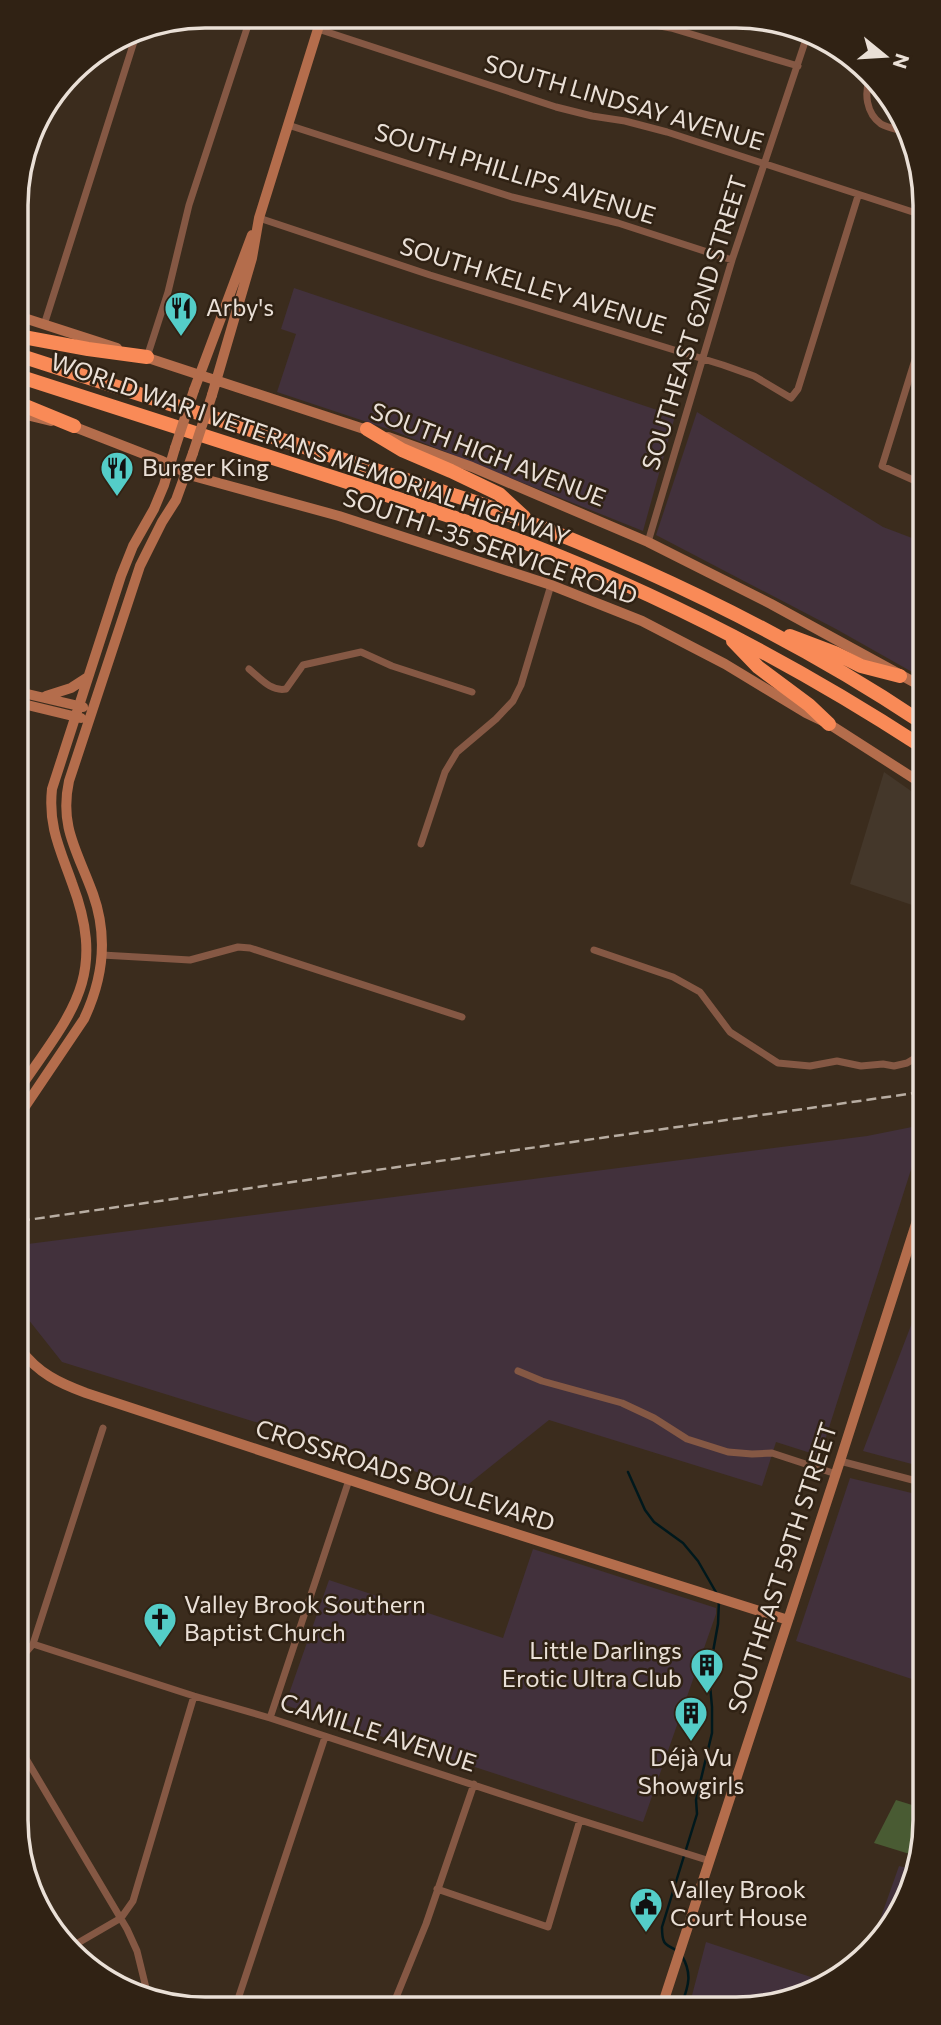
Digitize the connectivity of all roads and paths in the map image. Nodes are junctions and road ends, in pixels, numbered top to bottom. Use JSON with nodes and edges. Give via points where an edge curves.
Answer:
{"nodes":[{"id":1,"x":247,"y":28,"type":"edge"},
{"id":2,"x":671,"y":28,"type":"edge"},
{"id":3,"x":318,"y":29,"type":"joint"},
{"id":4,"x":805,"y":42,"type":"edge"},
{"id":5,"x":134,"y":43,"type":"edge"},
{"id":6,"x":798,"y":66,"type":"junction"},
{"id":7,"x":866,"y":91,"type":"edge"},
{"id":8,"x":288,"y":125,"type":"junction"},
{"id":9,"x":895,"y":128,"type":"edge"},
{"id":10,"x":766,"y":163,"type":"junction"},
{"id":11,"x":858,"y":196,"type":"junction"},
{"id":12,"x":913,"y":212,"type":"edge"},
{"id":13,"x":259,"y":218,"type":"junction"},
{"id":14,"x":732,"y":260,"type":"junction"},
{"id":15,"x":28,"y":319,"type":"edge"},
{"id":16,"x":44,"y":325,"type":"junction"},
{"id":17,"x":28,"y":337,"type":"edge"},
{"id":18,"x":147,"y":357,"type":"junction"},
{"id":19,"x":28,"y":358,"type":"edge"},
{"id":20,"x":703,"y":359,"type":"junction"},
{"id":21,"x":913,"y":366,"type":"edge"},
{"id":22,"x":200,"y":374,"type":"junction"},
{"id":23,"x":28,"y":379,"type":"edge"},
{"id":24,"x":216,"y":380,"type":"junction"},
{"id":25,"x":28,"y":407,"type":"edge"},
{"id":26,"x":28,"y":415,"type":"edge"},
{"id":27,"x":74,"y":426,"type":"junction"},
{"id":28,"x":367,"y":429,"type":"junction"},
{"id":29,"x":170,"y":465,"type":"junction"},
{"id":30,"x":186,"y":472,"type":"junction"},
{"id":31,"x":913,"y":480,"type":"edge"},
{"id":32,"x":530,"y":523,"type":"junction"},
{"id":33,"x":648,"y":542,"type":"junction"},
{"id":34,"x":551,"y":585,"type":"junction"},
{"id":35,"x":734,"y":614,"type":"junction"},
{"id":36,"x":725,"y":632,"type":"junction"},
{"id":37,"x":249,"y":669,"type":"dead end"},
{"id":38,"x":900,"y":676,"type":"junction"},
{"id":39,"x":88,"y":677,"type":"junction"},
{"id":40,"x":913,"y":682,"type":"edge"},
{"id":41,"x":472,"y":692,"type":"dead end"},
{"id":42,"x":28,"y":694,"type":"edge"},
{"id":43,"x":38,"y":696,"type":"junction"},
{"id":44,"x":28,"y":704,"type":"edge"},
{"id":45,"x":76,"y":711,"type":"junction"},
{"id":46,"x":90,"y":715,"type":"junction"},
{"id":47,"x":913,"y":717,"type":"edge"},
{"id":48,"x":829,"y":724,"type":"junction"},
{"id":49,"x":913,"y":741,"type":"edge"},
{"id":50,"x":913,"y":778,"type":"edge"},
{"id":51,"x":421,"y":844,"type":"dead end"},
{"id":52,"x":594,"y":950,"type":"dead end"},
{"id":53,"x":102,"y":955,"type":"junction"},
{"id":54,"x":462,"y":1017,"type":"dead end"},
{"id":55,"x":913,"y":1059,"type":"edge"},
{"id":56,"x":28,"y":1076,"type":"edge"},
{"id":57,"x":28,"y":1090,"type":"edge"},
{"id":58,"x":34,"y":1093,"type":"junction"},
{"id":59,"x":28,"y":1097,"type":"edge"},
{"id":60,"x":913,"y":1235,"type":"edge"},
{"id":61,"x":28,"y":1359,"type":"edge"},
{"id":62,"x":518,"y":1371,"type":"dead end"},
{"id":63,"x":103,"y":1428,"type":"dead end"},
{"id":64,"x":840,"y":1461,"type":"junction"},
{"id":65,"x":836,"y":1474,"type":"junction"},
{"id":66,"x":349,"y":1480,"type":"junction"},
{"id":67,"x":913,"y":1480,"type":"edge"},
{"id":68,"x":788,"y":1620,"type":"junction"},
{"id":69,"x":33,"y":1644,"type":"junction"},
{"id":70,"x":28,"y":1650,"type":"edge"},
{"id":71,"x":194,"y":1696,"type":"junction"},
{"id":72,"x":270,"y":1717,"type":"junction"},
{"id":73,"x":325,"y":1737,"type":"junction"},
{"id":74,"x":28,"y":1762,"type":"edge"},
{"id":75,"x":474,"y":1784,"type":"junction"},
{"id":76,"x":580,"y":1820,"type":"junction"},
{"id":77,"x":710,"y":1861,"type":"junction"},
{"id":78,"x":437,"y":1889,"type":"junction"},
{"id":79,"x":121,"y":1918,"type":"junction"},
{"id":80,"x":78,"y":1943,"type":"edge"},
{"id":81,"x":146,"y":1987,"type":"edge"},
{"id":82,"x":239,"y":1997,"type":"edge"},
{"id":83,"x":396,"y":1997,"type":"edge"},
{"id":84,"x":665,"y":1997,"type":"edge"}],
"edges":[{"from":1,"to":18,"type":"street","via":[[189,205]]},
{"from":2,"to":6,"type":"street"},
{"from":3,"to":8,"type":"main road"},
{"from":3,"to":10,"type":"street","name":"SOUTH LINDSAY AVENUE","via":[[556,107],[625,121]]},
{"from":4,"to":6,"type":"street","name":"SOUTHEAST 62ND STREET"},
{"from":5,"to":16,"type":"street"},
{"from":6,"to":10,"type":"street","name":"SOUTHEAST 62ND STREET"},
{"from":7,"to":9,"type":"street","via":[[874,117]]},
{"from":8,"to":13,"type":"main road"},
{"from":8,"to":14,"type":"street","name":"SOUTH PHILLIPS AVENUE","via":[[512,197],[618,223]]},
{"from":10,"to":11,"type":"street","name":"SOUTH LINDSAY AVENUE"},
{"from":10,"to":14,"type":"street","name":"SOUTHEAST 62ND STREET"},
{"from":11,"to":12,"type":"street","name":"SOUTH LINDSAY AVENUE"},
{"from":11,"to":20,"type":"street","name":"SOUTH KELLEY AVENUE","via":[[798,389],[791,398],[754,376]]},
{"from":13,"to":20,"type":"street","name":"SOUTH KELLEY AVENUE"},
{"from":13,"to":22,"type":"main road"},
{"from":13,"to":24,"type":"main road"},
{"from":14,"to":20,"type":"street","name":"SOUTHEAST 62ND STREET"},
{"from":15,"to":16,"type":"main road","name":"SOUTH HIGH AVENUE"},
{"from":16,"to":18,"type":"main road","name":"SOUTH HIGH AVENUE"},
{"from":17,"to":18,"type":"highway"},
{"from":18,"to":22,"type":"main road","name":"SOUTH HIGH AVENUE"},
{"from":19,"to":32,"type":"highway","name":"WORLD WAR I VETERANS MEMORIAL HIGHWAY"},
{"from":20,"to":33,"type":"street","name":"SOUTHEAST 62ND STREET"},
{"from":21,"to":31,"type":"street","via":[[882,466]]},
{"from":22,"to":24,"type":"main road","name":"SOUTH HIGH AVENUE"},
{"from":22,"to":29,"type":"main road","bridge":true},
{"from":23,"to":36,"type":"highway","name":"WORLD WAR I VETERANS MEMORIAL HIGHWAY","via":[[530,545]]},
{"from":24,"to":28,"type":"main road","name":"SOUTH HIGH AVENUE"},
{"from":24,"to":30,"type":"main road","bridge":true},
{"from":25,"to":27,"type":"highway"},
{"from":26,"to":27,"type":"main road","name":"SOUTH I-35 SERVICE ROAD"},
{"from":27,"to":29,"type":"main road","name":"SOUTH I-35 SERVICE ROAD"},
{"from":28,"to":32,"type":"highway","via":[[499,494]]},
{"from":28,"to":33,"type":"main road","name":"SOUTH HIGH AVENUE","via":[[472,467]]},
{"from":29,"to":30,"type":"main road","name":"SOUTH I-35 SERVICE ROAD"},
{"from":29,"to":39,"type":"main road","via":[[154,509],[130,553]]},
{"from":30,"to":34,"type":"main road","name":"SOUTH I-35 SERVICE ROAD"},
{"from":30,"to":46,"type":"main road","via":[[176,500],[139,566]]},
{"from":32,"to":35,"type":"highway","name":"WORLD WAR I VETERANS MEMORIAL HIGHWAY"},
{"from":33,"to":38,"type":"main road","name":"SOUTH HIGH AVENUE"},
{"from":34,"to":48,"type":"main road","name":"SOUTH I-35 SERVICE ROAD","via":[[642,621]]},
{"from":34,"to":51,"type":"street","via":[[513,701],[457,752],[445,772]]},
{"from":35,"to":38,"type":"highway","via":[[861,666]]},
{"from":35,"to":47,"type":"highway","name":"WORLD WAR I VETERANS MEMORIAL HIGHWAY","via":[[828,664]]},
{"from":36,"to":48,"type":"highway","via":[[758,667]]},
{"from":36,"to":49,"type":"highway","name":"WORLD WAR I VETERANS MEMORIAL HIGHWAY"},
{"from":37,"to":41,"type":"street","via":[[279,690],[286,689],[303,665],[361,653]]},
{"from":38,"to":40,"type":"main road","name":"SOUTH HIGH AVENUE"},
{"from":39,"to":43,"type":"main road","via":[[62,692]]},
{"from":39,"to":45,"type":"main road"},
{"from":42,"to":43,"type":"main road"},
{"from":43,"to":45,"type":"main road"},
{"from":44,"to":45,"type":"main road"},
{"from":45,"to":46,"type":"main road"},
{"from":45,"to":56,"type":"main road","via":[[52,789],[51,817],[85,921],[85,974],[73,1009]]},
{"from":46,"to":53,"type":"main road","via":[[65,809],[100,919]]},
{"from":48,"to":50,"type":"main road","name":"SOUTH I-35 SERVICE ROAD"},
{"from":52,"to":55,"type":"street","via":[[673,977],[700,992],[730,1032],[778,1062],[894,1066]]},
{"from":53,"to":54,"type":"street","via":[[190,960],[250,948]]},
{"from":53,"to":58,"type":"main road","via":[[87,1011]]},
{"from":57,"to":58,"type":"main road"},
{"from":58,"to":59,"type":"main road"},
{"from":60,"to":64,"type":"main road","name":"SOUTHEAST 59TH STREET"},
{"from":61,"to":66,"type":"main road","name":"CROSSROADS BOULEVARD","via":[[36,1369],[67,1386]]},
{"from":62,"to":65,"type":"street","via":[[622,1403],[687,1439],[728,1452],[772,1453]]},
{"from":63,"to":69,"type":"street"},
{"from":64,"to":65,"type":"main road","name":"SOUTHEAST 59TH STREET"},
{"from":64,"to":67,"type":"street"},
{"from":65,"to":68,"type":"main road","name":"SOUTHEAST 59TH STREET"},
{"from":66,"to":68,"type":"main road","name":"CROSSROADS BOULEVARD"},
{"from":66,"to":72,"type":"street"},
{"from":68,"to":77,"type":"main road","name":"SOUTHEAST 59TH STREET"},
{"from":69,"to":70,"type":"street"},
{"from":69,"to":71,"type":"street","name":"CAMILLE AVENUE"},
{"from":71,"to":72,"type":"street","name":"CAMILLE AVENUE"},
{"from":71,"to":79,"type":"street","via":[[133,1901]]},
{"from":72,"to":73,"type":"street","name":"CAMILLE AVENUE"},
{"from":73,"to":75,"type":"street","name":"CAMILLE AVENUE"},
{"from":73,"to":82,"type":"street"},
{"from":74,"to":79,"type":"street"},
{"from":75,"to":76,"type":"street","name":"CAMILLE AVENUE"},
{"from":75,"to":78,"type":"street"},
{"from":76,"to":77,"type":"street","name":"CAMILLE AVENUE"},
{"from":76,"to":78,"type":"street","via":[[548,1927]]},
{"from":77,"to":84,"type":"main road","name":"SOUTHEAST 59TH STREET"},
{"from":78,"to":83,"type":"street"},
{"from":79,"to":80,"type":"street"},
{"from":79,"to":81,"type":"street"}]}
